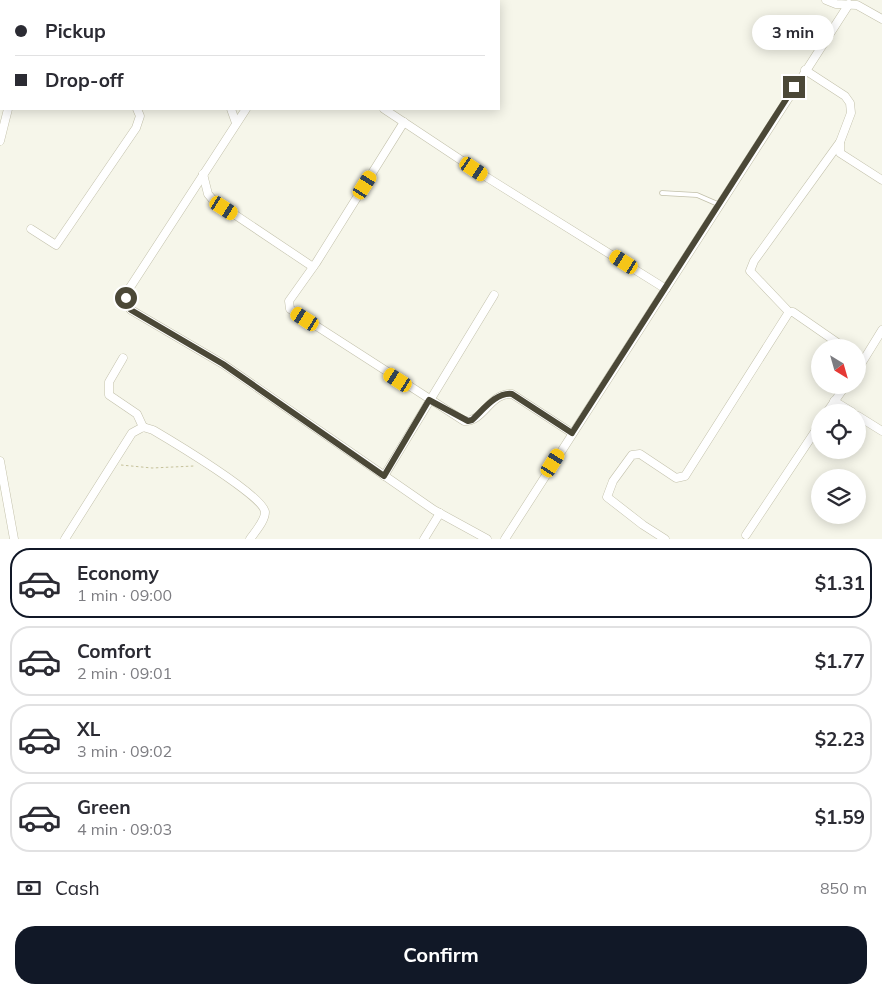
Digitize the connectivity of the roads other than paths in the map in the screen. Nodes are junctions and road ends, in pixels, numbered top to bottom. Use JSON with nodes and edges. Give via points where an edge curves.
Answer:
{"nodes":[{"id":1,"x":826,"y":0,"type":"edge"},
{"id":2,"x":849,"y":4,"type":"junction"},
{"id":3,"x":882,"y":19,"type":"edge"},
{"id":4,"x":805,"y":70,"type":"junction"},
{"id":5,"x":137,"y":110,"type":"edge"},
{"id":6,"x":231,"y":110,"type":"edge"},
{"id":7,"x":245,"y":110,"type":"edge"},
{"id":8,"x":386,"y":110,"type":"edge"},
{"id":9,"x":1,"y":120,"type":"edge"},
{"id":10,"x":404,"y":122,"type":"junction"},
{"id":11,"x":236,"y":124,"type":"junction"},
{"id":12,"x":0,"y":141,"type":"edge"},
{"id":13,"x":840,"y":142,"type":"junction"},
{"id":14,"x":203,"y":174,"type":"junction"},
{"id":15,"x":882,"y":180,"type":"edge"},
{"id":16,"x":662,"y":193,"type":"dead end"},
{"id":17,"x":720,"y":205,"type":"junction"},
{"id":18,"x":31,"y":229,"type":"dead end"},
{"id":19,"x":313,"y":267,"type":"junction"},
{"id":20,"x":666,"y":289,"type":"junction"},
{"id":21,"x":494,"y":295,"type":"dead end"},
{"id":22,"x":789,"y":312,"type":"junction"},
{"id":23,"x":882,"y":330,"type":"edge"},
{"id":24,"x":832,"y":339,"type":"edge"},
{"id":25,"x":866,"y":350,"type":"edge"},
{"id":26,"x":123,"y":358,"type":"dead end"},
{"id":27,"x":839,"y":394,"type":"edge"},
{"id":28,"x":429,"y":400,"type":"junction"},
{"id":29,"x":834,"y":401,"type":"junction"},
{"id":30,"x":832,"y":404,"type":"edge"},
{"id":31,"x":839,"y":404,"type":"edge"},
{"id":32,"x":866,"y":421,"type":"edge"},
{"id":33,"x":143,"y":427,"type":"junction"},
{"id":34,"x":882,"y":431,"type":"edge"},
{"id":35,"x":572,"y":433,"type":"junction"},
{"id":36,"x":811,"y":438,"type":"edge"},
{"id":37,"x":0,"y":461,"type":"edge"},
{"id":38,"x":384,"y":476,"type":"junction"},
{"id":39,"x":440,"y":513,"type":"junction"},
{"id":40,"x":747,"y":538,"type":"edge"},
{"id":41,"x":14,"y":539,"type":"edge"},
{"id":42,"x":65,"y":539,"type":"edge"},
{"id":43,"x":250,"y":539,"type":"edge"},
{"id":44,"x":424,"y":539,"type":"edge"},
{"id":45,"x":487,"y":539,"type":"edge"},
{"id":46,"x":505,"y":539,"type":"edge"},
{"id":47,"x":665,"y":539,"type":"edge"}],
"edges":[{"from":1,"to":2,"type":"street"},
{"from":2,"to":3,"type":"street"},
{"from":2,"to":4,"type":"street"},
{"from":4,"to":13,"type":"street","via":[[845,96],[850,103],[851,112]]},
{"from":4,"to":17,"type":"street"},
{"from":5,"to":18,"type":"street","via":[[140,116],[136,128],[56,246]]},
{"from":6,"to":11,"type":"street"},
{"from":7,"to":11,"type":"street"},
{"from":8,"to":10,"type":"street"},
{"from":9,"to":12,"type":"street"},
{"from":10,"to":19,"type":"street"},
{"from":10,"to":20,"type":"street"},
{"from":11,"to":14,"type":"street"},
{"from":13,"to":15,"type":"street","via":[[842,156]]},
{"from":13,"to":22,"type":"street","via":[[750,271]]},
{"from":14,"to":19,"type":"street","via":[[208,194],[213,200]]},
{"from":14,"to":38,"type":"street","via":[[129,289],[126,304],[223,364]]},
{"from":16,"to":17,"type":"lane","via":[[697,195]]},
{"from":17,"to":20,"type":"street"},
{"from":19,"to":28,"type":"street","via":[[289,300],[290,309]]},
{"from":20,"to":35,"type":"street"},
{"from":21,"to":28,"type":"street"},
{"from":22,"to":24,"type":"street"},
{"from":22,"to":47,"type":"street","via":[[685,476],[676,478],[636,453],[606,493],[610,500]]},
{"from":23,"to":25,"type":"street"},
{"from":26,"to":33,"type":"street","via":[[108,382],[109,395],[137,414]]},
{"from":27,"to":29,"type":"street"},
{"from":28,"to":35,"type":"street","via":[[468,421],[496,398],[512,394]]},
{"from":28,"to":38,"type":"street"},
{"from":29,"to":30,"type":"street"},
{"from":29,"to":31,"type":"street"},
{"from":32,"to":34,"type":"street"},
{"from":33,"to":42,"type":"street","via":[[132,433]]},
{"from":33,"to":43,"type":"street","via":[[153,430],[245,489],[263,506],[262,520]]},
{"from":35,"to":46,"type":"street"},
{"from":36,"to":40,"type":"street"},
{"from":37,"to":41,"type":"street"},
{"from":38,"to":39,"type":"street"},
{"from":39,"to":44,"type":"street"},
{"from":39,"to":45,"type":"street"}]}
